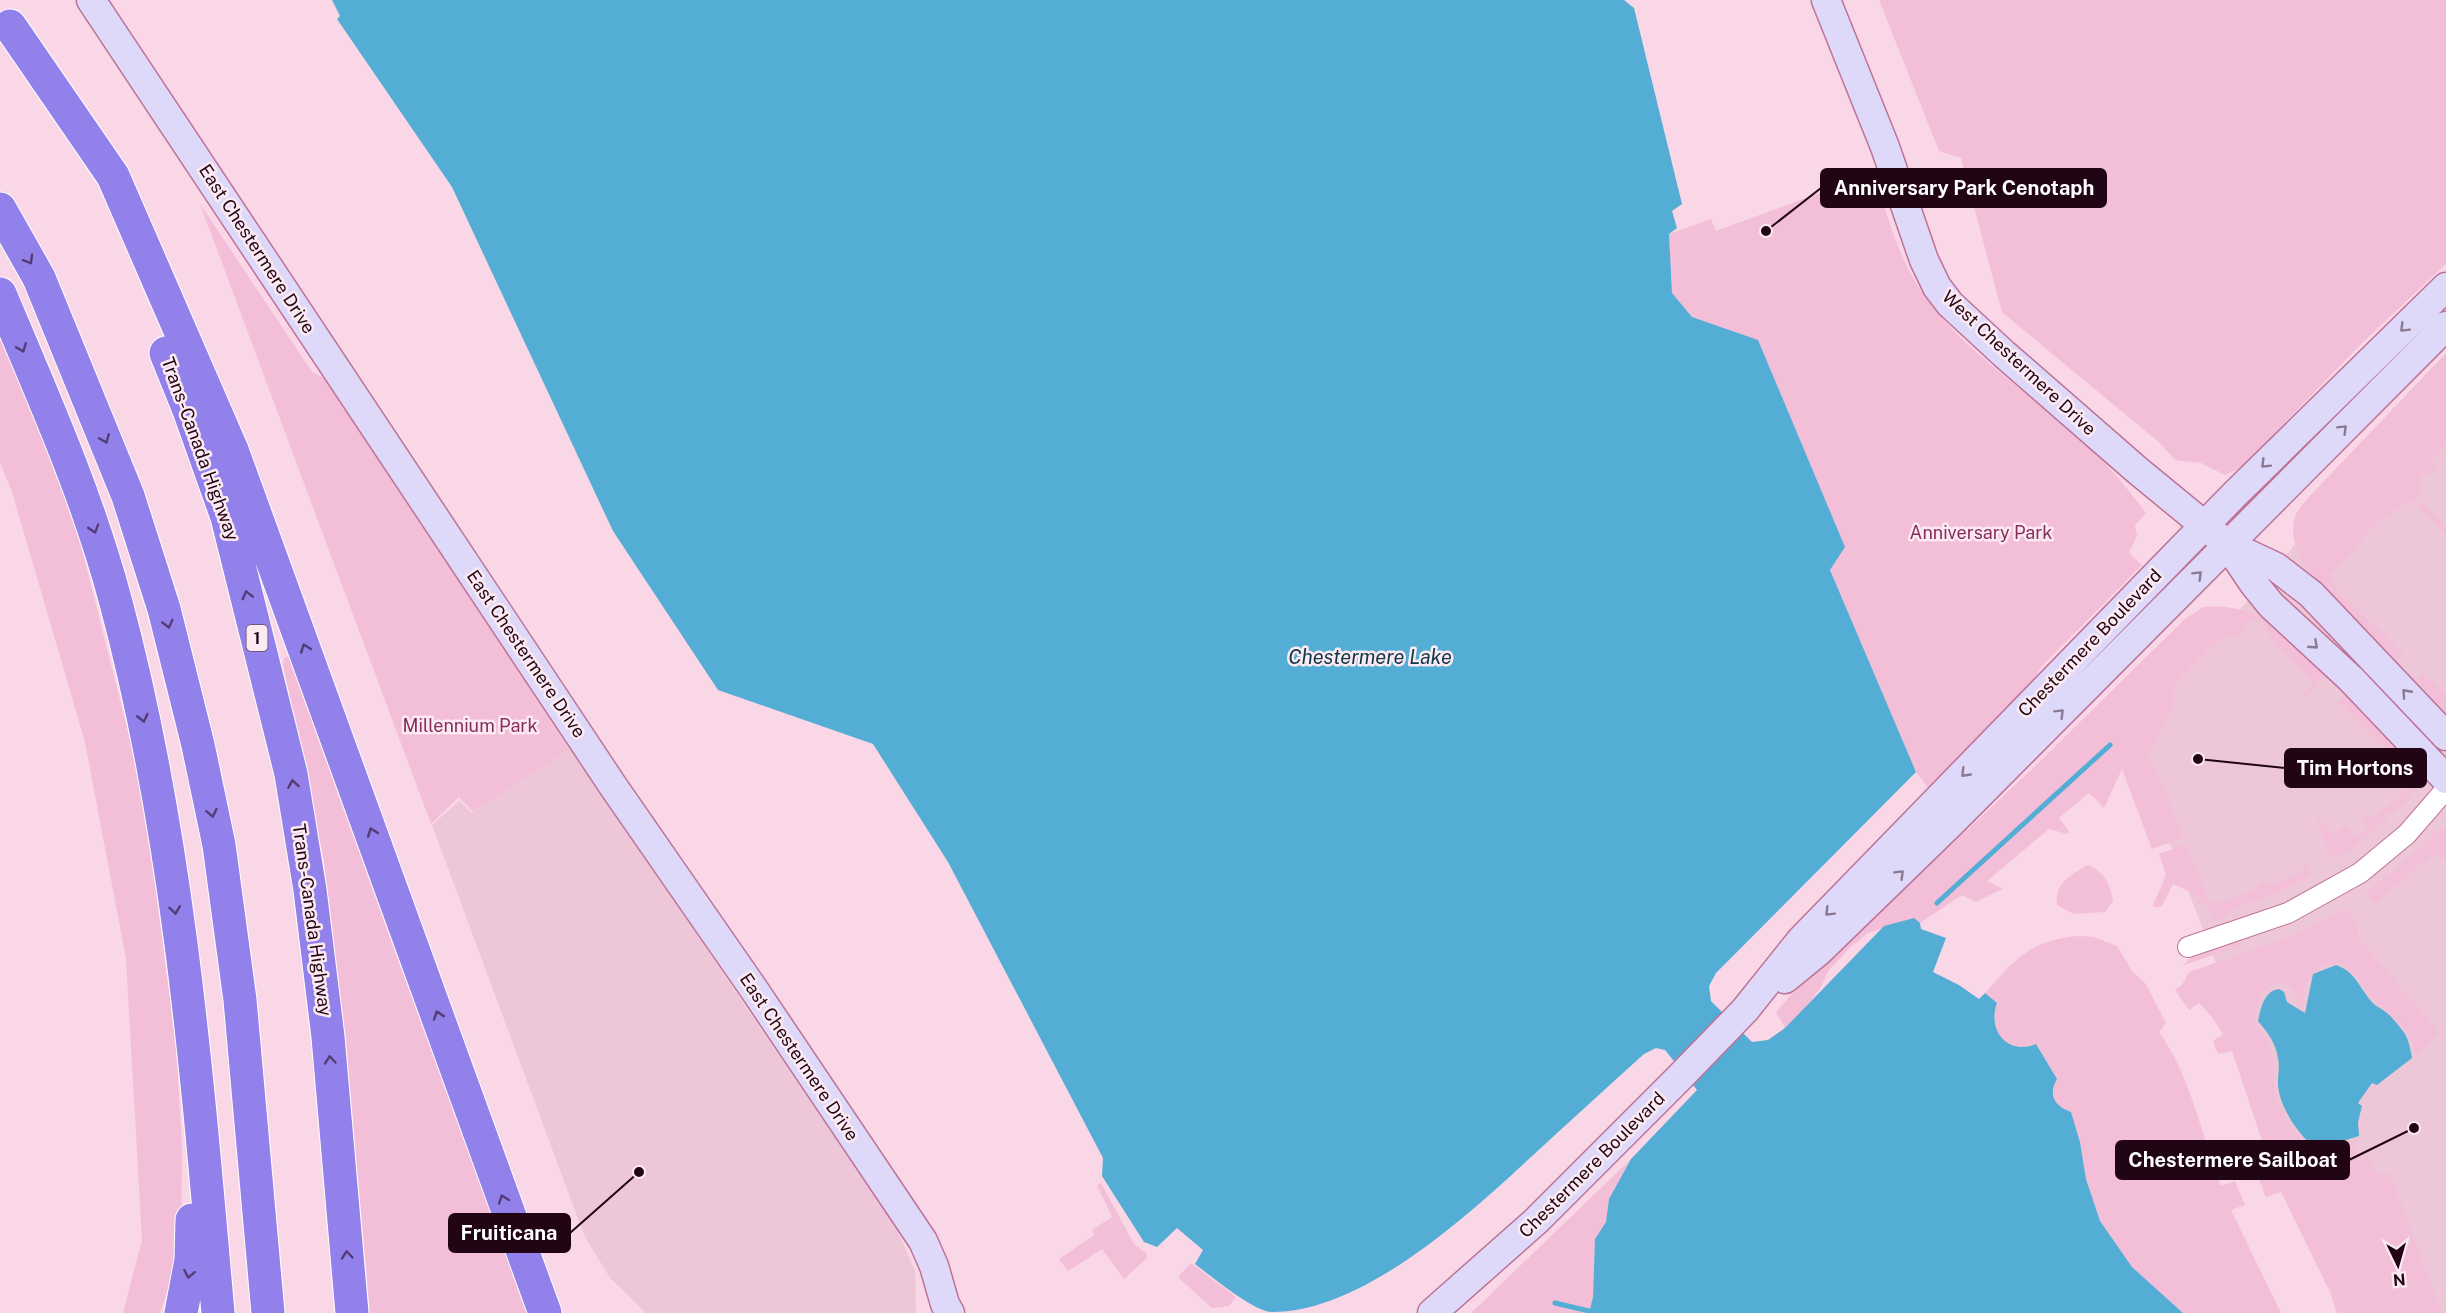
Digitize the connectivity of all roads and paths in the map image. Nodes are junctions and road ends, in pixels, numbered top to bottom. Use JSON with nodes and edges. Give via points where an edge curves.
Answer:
{"nodes":[{"id":1,"x":91,"y":0,"type":"edge"},
{"id":2,"x":1826,"y":0,"type":"edge"},
{"id":3,"x":5,"y":17,"type":"edge"},
{"id":4,"x":0,"y":209,"type":"edge"},
{"id":5,"x":2446,"y":287,"type":"edge"},
{"id":6,"x":0,"y":294,"type":"edge"},
{"id":7,"x":2446,"y":326,"type":"edge"},
{"id":8,"x":2205,"y":525,"type":"junction"},
{"id":9,"x":2228,"y":544,"type":"junction"},
{"id":10,"x":2446,"y":736,"type":"edge"},
{"id":11,"x":2446,"y":779,"type":"edge"},
{"id":12,"x":2446,"y":789,"type":"edge"},
{"id":13,"x":2188,"y":947,"type":"dead end"},
{"id":14,"x":1745,"y":1010,"type":"junction"},
{"id":15,"x":195,"y":1048,"type":"junction"},
{"id":16,"x":531,"y":1273,"type":"junction"},
{"id":17,"x":946,"y":1310,"type":"edge"},
{"id":18,"x":181,"y":1313,"type":"edge"},
{"id":19,"x":218,"y":1313,"type":"edge"},
{"id":20,"x":268,"y":1313,"type":"edge"},
{"id":21,"x":352,"y":1313,"type":"edge"},
{"id":22,"x":545,"y":1313,"type":"edge"},
{"id":23,"x":557,"y":1313,"type":"edge"},
{"id":24,"x":1432,"y":1313,"type":"edge"}],
"edges":[{"from":1,"to":17,"type":"street","name":"East Chestermere Drive","via":[[613,786],[923,1241]]},
{"from":2,"to":8,"type":"street","name":"West Chestermere Drive","via":[[1936,287],[2004,354]]},
{"from":16,"to":3,"type":"highway","one_way":true,"via":[[232,450],[113,176]]},
{"from":21,"to":3,"type":"highway","name":"Trans-Canada Highway","number":"1","one_way":true,"via":[[328,1037],[310,890],[291,774],[227,517],[118,234]]},
{"from":4,"to":20,"type":"highway","one_way":true,"via":[[39,278],[128,496],[164,609],[198,745],[219,845],[240,1000]]},
{"from":5,"to":8,"type":"street","name":"Chestermere Boulevard","one_way":true},
{"from":6,"to":15,"type":"highway","one_way":true,"via":[[83,495],[115,599],[154,763]]},
{"from":9,"to":7,"type":"street","name":"Chestermere Boulevard","one_way":true},
{"from":8,"to":9,"type":"street","name":"West Chestermere Drive"},
{"from":8,"to":14,"type":"street","name":"Chestermere Boulevard","one_way":true,"via":[[1801,940]]},
{"from":10,"to":9,"type":"street","name":"West Chestermere Drive","one_way":true,"via":[[2311,594],[2276,567]]},
{"from":9,"to":11,"type":"street","name":"West Chestermere Drive","one_way":true,"via":[[2271,605],[2351,679]]},
{"from":14,"to":9,"type":"street","name":"Chestermere Boulevard","one_way":true,"via":[[1818,952],[1887,887]]},
{"from":12,"to":13,"type":"street","via":[[2407,834],[2350,879],[2288,913]]},
{"from":14,"to":24,"type":"street","name":"Chestermere Boulevard","via":[[1536,1221]]},
{"from":15,"to":18,"type":"highway","one_way":true,"via":[[192,1260]]},
{"from":15,"to":19,"type":"highway"},
{"from":16,"to":22,"type":"highway"},
{"from":16,"to":23,"type":"highway"}]}
